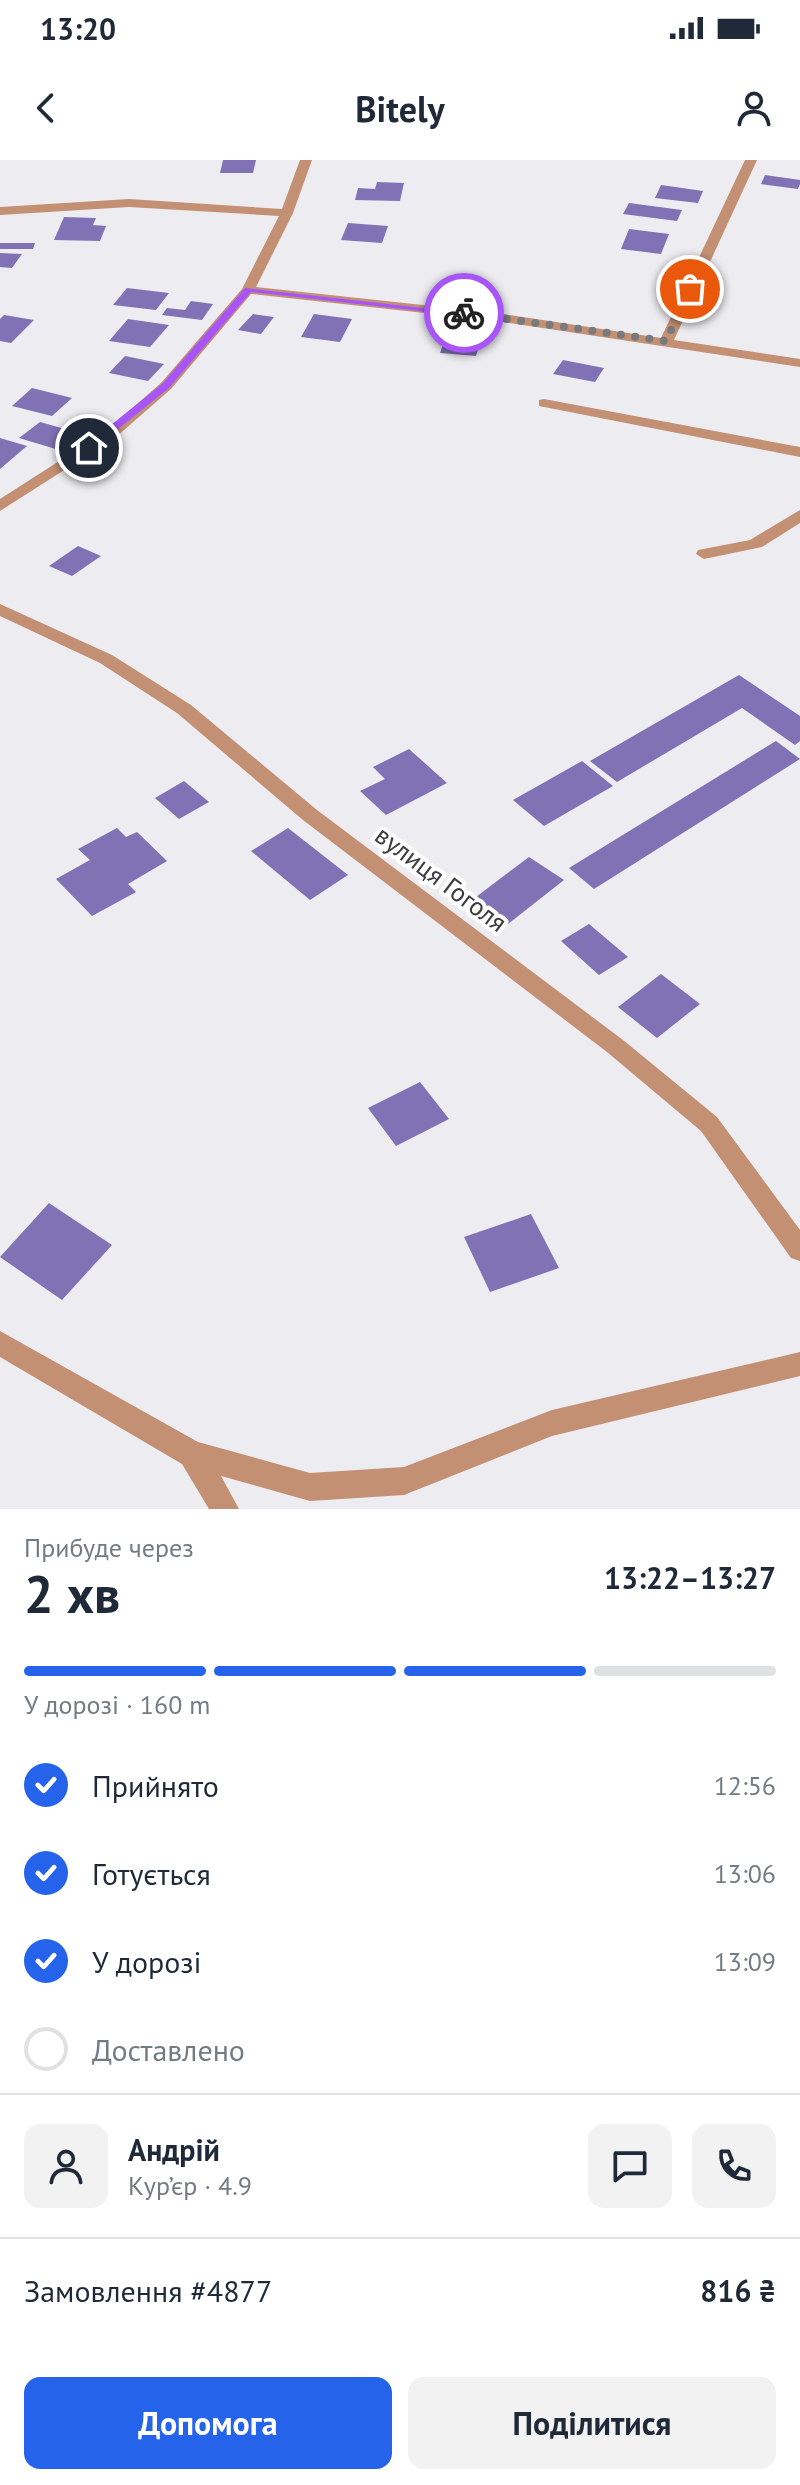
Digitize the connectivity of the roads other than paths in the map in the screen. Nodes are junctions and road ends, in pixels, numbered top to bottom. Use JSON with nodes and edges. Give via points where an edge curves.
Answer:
{"nodes":[{"id":1,"x":306,"y":160,"type":"edge"},
{"id":2,"x":751,"y":160,"type":"edge"},
{"id":3,"x":0,"y":211,"type":"edge"},
{"id":4,"x":287,"y":213,"type":"junction"},
{"id":5,"x":248,"y":290,"type":"junction"},
{"id":6,"x":666,"y":341,"type":"junction"},
{"id":7,"x":800,"y":363,"type":"edge"},
{"id":8,"x":544,"y":403,"type":"dead end"},
{"id":9,"x":800,"y":452,"type":"edge"},
{"id":10,"x":0,"y":506,"type":"edge"},
{"id":11,"x":800,"y":515,"type":"edge"},
{"id":12,"x":704,"y":554,"type":"dead end"},
{"id":13,"x":0,"y":609,"type":"edge"},
{"id":14,"x":800,"y":1250,"type":"edge"},
{"id":15,"x":0,"y":1343,"type":"edge"},
{"id":16,"x":800,"y":1364,"type":"edge"},
{"id":17,"x":192,"y":1454,"type":"junction"},
{"id":18,"x":225,"y":1509,"type":"edge"}],
"edges":[{"from":1,"to":4,"type":"street"},
{"from":2,"to":6,"type":"street"},
{"from":3,"to":4,"type":"street","via":[[129,203]]},
{"from":4,"to":5,"type":"street"},
{"from":5,"to":6,"type":"street"},
{"from":5,"to":10,"type":"street","via":[[155,396],[111,434]]},
{"from":6,"to":7,"type":"street"},
{"from":8,"to":9,"type":"street","via":[[623,423]]},
{"from":11,"to":12,"type":"street","via":[[774,538],[737,551]]},
{"from":13,"to":14,"type":"street","name":"вулиця Гоголя","via":[[106,659],[184,709],[310,815],[615,1046],[709,1124]]},
{"from":15,"to":17,"type":"street"},
{"from":16,"to":17,"type":"street","via":[[552,1423],[404,1481],[310,1487]]},
{"from":17,"to":18,"type":"street"}]}
